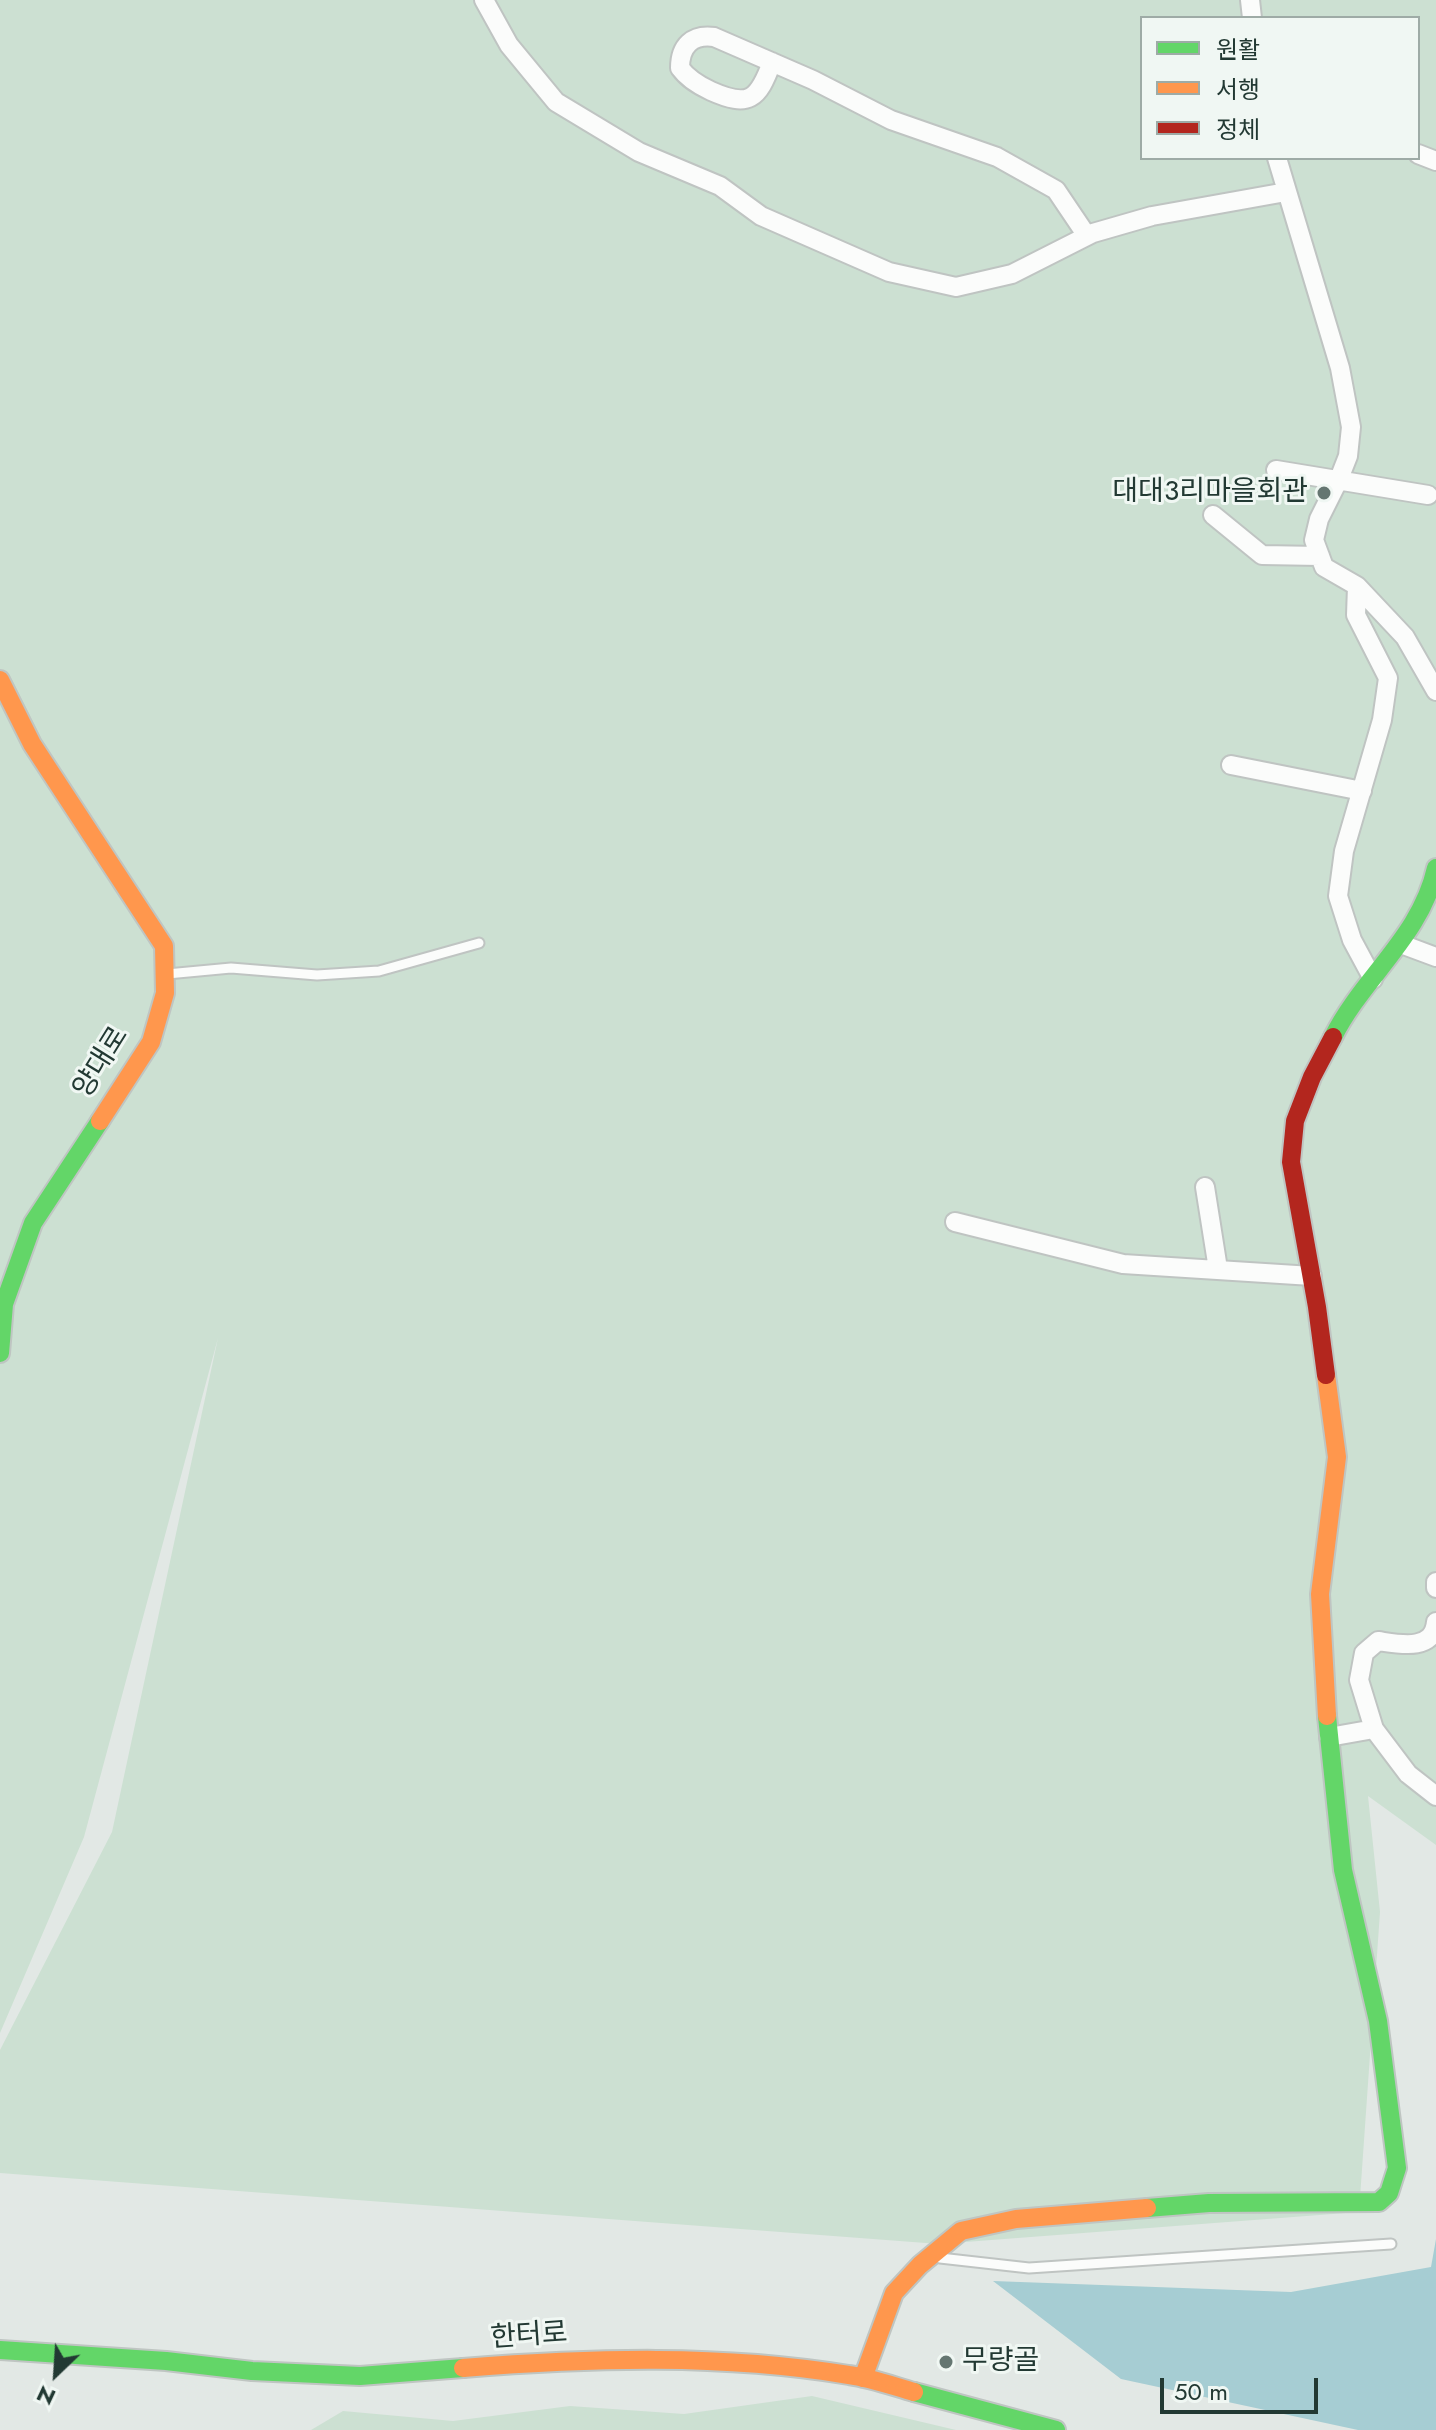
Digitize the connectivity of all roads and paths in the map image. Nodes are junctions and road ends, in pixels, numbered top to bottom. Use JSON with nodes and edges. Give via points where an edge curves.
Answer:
{"nodes":[{"id":1,"x":484,"y":0,"type":"edge"},
{"id":2,"x":772,"y":62,"type":"junction"},
{"id":3,"x":1278,"y":160,"type":"edge"},
{"id":4,"x":1286,"y":192,"type":"junction"},
{"id":5,"x":1087,"y":236,"type":"junction"},
{"id":6,"x":1276,"y":470,"type":"dead end"},
{"id":7,"x":1339,"y":479,"type":"junction"},
{"id":8,"x":1428,"y":495,"type":"dead end"},
{"id":9,"x":1213,"y":515,"type":"dead end"},
{"id":10,"x":1320,"y":556,"type":"junction"},
{"id":11,"x":1357,"y":586,"type":"junction"},
{"id":12,"x":0,"y":680,"type":"edge"},
{"id":13,"x":1436,"y":691,"type":"edge"},
{"id":14,"x":1231,"y":765,"type":"dead end"},
{"id":15,"x":1362,"y":791,"type":"junction"},
{"id":16,"x":1436,"y":868,"type":"edge"},
{"id":17,"x":479,"y":943,"type":"dead end"},
{"id":18,"x":1401,"y":944,"type":"junction"},
{"id":19,"x":1436,"y":957,"type":"edge"},
{"id":20,"x":165,"y":974,"type":"junction"},
{"id":21,"x":1373,"y":979,"type":"junction"},
{"id":22,"x":1205,"y":1187,"type":"dead end"},
{"id":23,"x":955,"y":1222,"type":"dead end"},
{"id":24,"x":1218,"y":1269,"type":"junction"},
{"id":25,"x":1312,"y":1276,"type":"junction"},
{"id":26,"x":0,"y":1353,"type":"edge"},
{"id":27,"x":1436,"y":1622,"type":"edge"},
{"id":28,"x":1374,"y":1729,"type":"junction"},
{"id":29,"x":1329,"y":1737,"type":"junction"},
{"id":30,"x":1436,"y":1796,"type":"edge"},
{"id":31,"x":1391,"y":2244,"type":"dead end"},
{"id":32,"x":930,"y":2256,"type":"junction"},
{"id":33,"x":0,"y":2350,"type":"edge"},
{"id":34,"x":863,"y":2378,"type":"junction"},
{"id":35,"x":1056,"y":2430,"type":"edge"}],
"edges":[{"from":1,"to":5,"type":"street","via":[[509,45],[556,102],[639,152],[720,186],[761,216],[889,272],[956,287],[1012,274]]},
{"from":2,"to":2,"type":"street","via":[[701,36],[688,42],[680,68],[697,84],[744,101],[760,90]]},
{"from":2,"to":5,"type":"street","via":[[891,120],[1021,170],[1056,190]]},
{"from":3,"to":4,"type":"street"},
{"from":4,"to":5,"type":"street","via":[[1152,216]]},
{"from":4,"to":7,"type":"street","via":[[1340,368],[1351,427]]},
{"from":6,"to":7,"type":"street"},
{"from":7,"to":8,"type":"street"},
{"from":7,"to":10,"type":"street","via":[[1319,519],[1314,540]]},
{"from":9,"to":10,"type":"street","via":[[1262,555]]},
{"from":10,"to":11,"type":"street","via":[[1324,567]]},
{"from":11,"to":13,"type":"street","via":[[1405,637]]},
{"from":11,"to":15,"type":"street","via":[[1356,615],[1388,678]]},
{"from":12,"to":20,"type":"street","name":"양대로","via":[[32,744],[164,946]]},
{"from":14,"to":15,"type":"street"},
{"from":15,"to":21,"type":"street","via":[[1344,851],[1338,896],[1352,940]]},
{"from":16,"to":18,"type":"street"},
{"from":17,"to":20,"type":"lane","via":[[379,971],[317,975],[231,968]]},
{"from":18,"to":19,"type":"street"},
{"from":18,"to":21,"type":"street"},
{"from":20,"to":26,"type":"street","name":"양대로","via":[[151,1042],[33,1223],[4,1304]]},
{"from":21,"to":25,"type":"street","via":[[1341,1020],[1295,1121],[1291,1162]]},
{"from":22,"to":24,"type":"street"},
{"from":23,"to":24,"type":"street","via":[[1123,1264]]},
{"from":24,"to":25,"type":"street"},
{"from":25,"to":29,"type":"street","via":[[1337,1457],[1320,1594]]},
{"from":27,"to":28,"type":"street","via":[[1427,1641],[1378,1641],[1364,1653],[1359,1680]]},
{"from":28,"to":29,"type":"street"},
{"from":28,"to":30,"type":"street","via":[[1408,1774]]},
{"from":29,"to":32,"type":"street","via":[[1343,1870],[1380,2035],[1397,2168],[1389,2193],[1379,2202],[1209,2203],[1016,2219],[961,2231]]},
{"from":31,"to":32,"type":"lane","via":[[1029,2268]]},
{"from":32,"to":34,"type":"street","via":[[894,2293]]},
{"from":33,"to":34,"type":"street","name":"한터로","via":[[360,2376],[571,2360],[709,2361]]},
{"from":34,"to":35,"type":"street","name":"한터로"}]}
